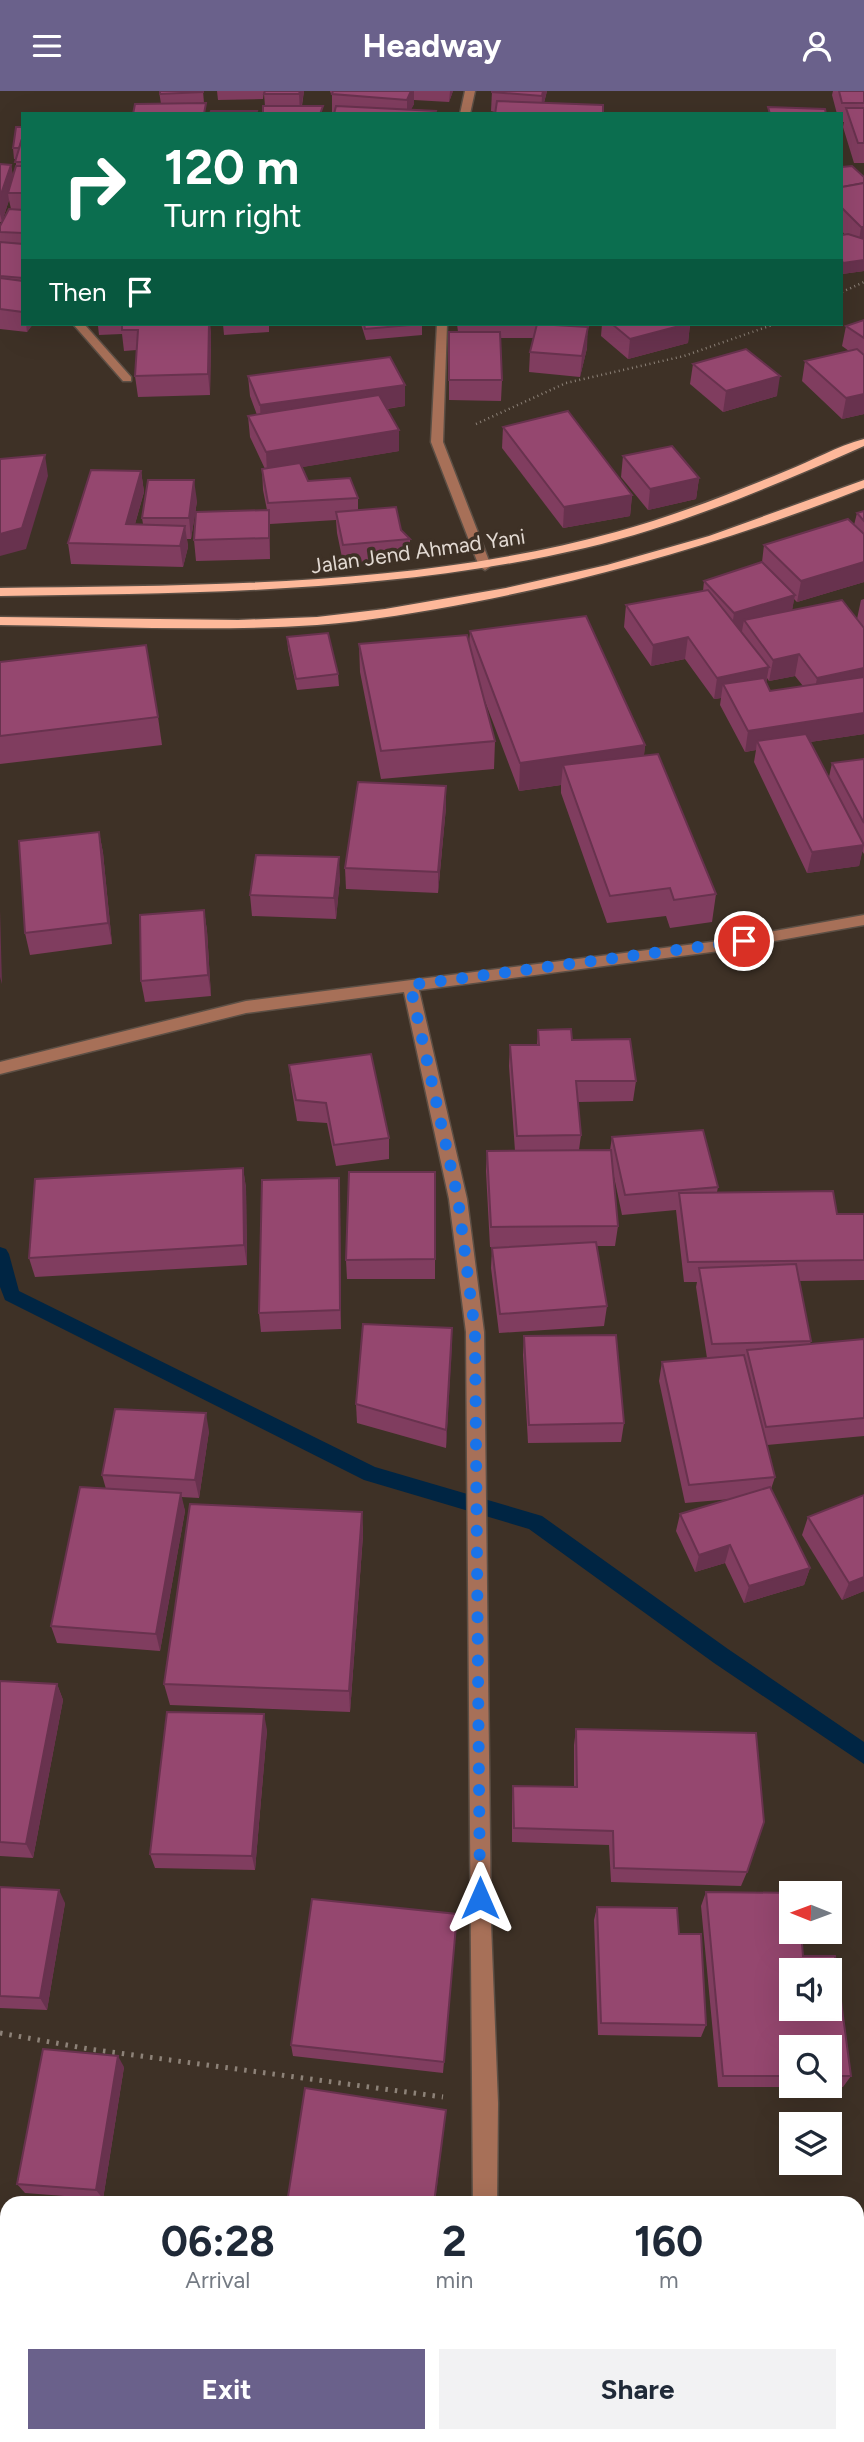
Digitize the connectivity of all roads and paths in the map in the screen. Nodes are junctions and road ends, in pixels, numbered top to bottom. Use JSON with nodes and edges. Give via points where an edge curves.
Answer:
{"nodes":[{"id":1,"x":470,"y":91,"type":"edge"},
{"id":2,"x":465,"y":112,"type":"edge"},
{"id":3,"x":864,"y":282,"type":"edge"},
{"id":4,"x":843,"y":292,"type":"edge"},
{"id":5,"x":80,"y":326,"type":"edge"},
{"id":6,"x":442,"y":326,"type":"edge"},
{"id":7,"x":769,"y":326,"type":"edge"},
{"id":8,"x":127,"y":379,"type":"dead end"},
{"id":9,"x":437,"y":442,"type":"junction"},
{"id":10,"x":864,"y":442,"type":"edge"},
{"id":11,"x":864,"y":484,"type":"edge"},
{"id":12,"x":485,"y":566,"type":"junction"},
{"id":13,"x":0,"y":592,"type":"edge"},
{"id":14,"x":0,"y":621,"type":"edge"},
{"id":15,"x":864,"y":920,"type":"edge"},
{"id":16,"x":410,"y":985,"type":"junction"},
{"id":17,"x":0,"y":1068,"type":"edge"},
{"id":18,"x":0,"y":2033,"type":"edge"},
{"id":19,"x":486,"y":2103,"type":"junction"},
{"id":20,"x":485,"y":2196,"type":"edge"}],
"edges":[{"from":1,"to":2,"type":"street"},
{"from":3,"to":4,"type":"path"},
{"from":5,"to":8,"type":"street"},
{"from":6,"to":9,"type":"street"},
{"from":7,"to":9,"type":"path","via":[[684,356],[566,383]]},
{"from":9,"to":12,"type":"street"},
{"from":10,"to":12,"type":"main road","name":"Jalan Jend Ahmad Yani","via":[[750,492],[658,524]]},
{"from":11,"to":14,"type":"main road","via":[[808,507],[614,567],[405,610],[248,624]]},
{"from":12,"to":13,"type":"main road","name":"Jalan Jend Ahmad Yani","via":[[266,588]]},
{"from":15,"to":16,"type":"street","via":[[719,946]]},
{"from":16,"to":17,"type":"street","via":[[246,1007]]},
{"from":16,"to":19,"type":"street","via":[[458,1199],[475,1332]]},
{"from":18,"to":19,"type":"path"},
{"from":19,"to":20,"type":"street"}]}
